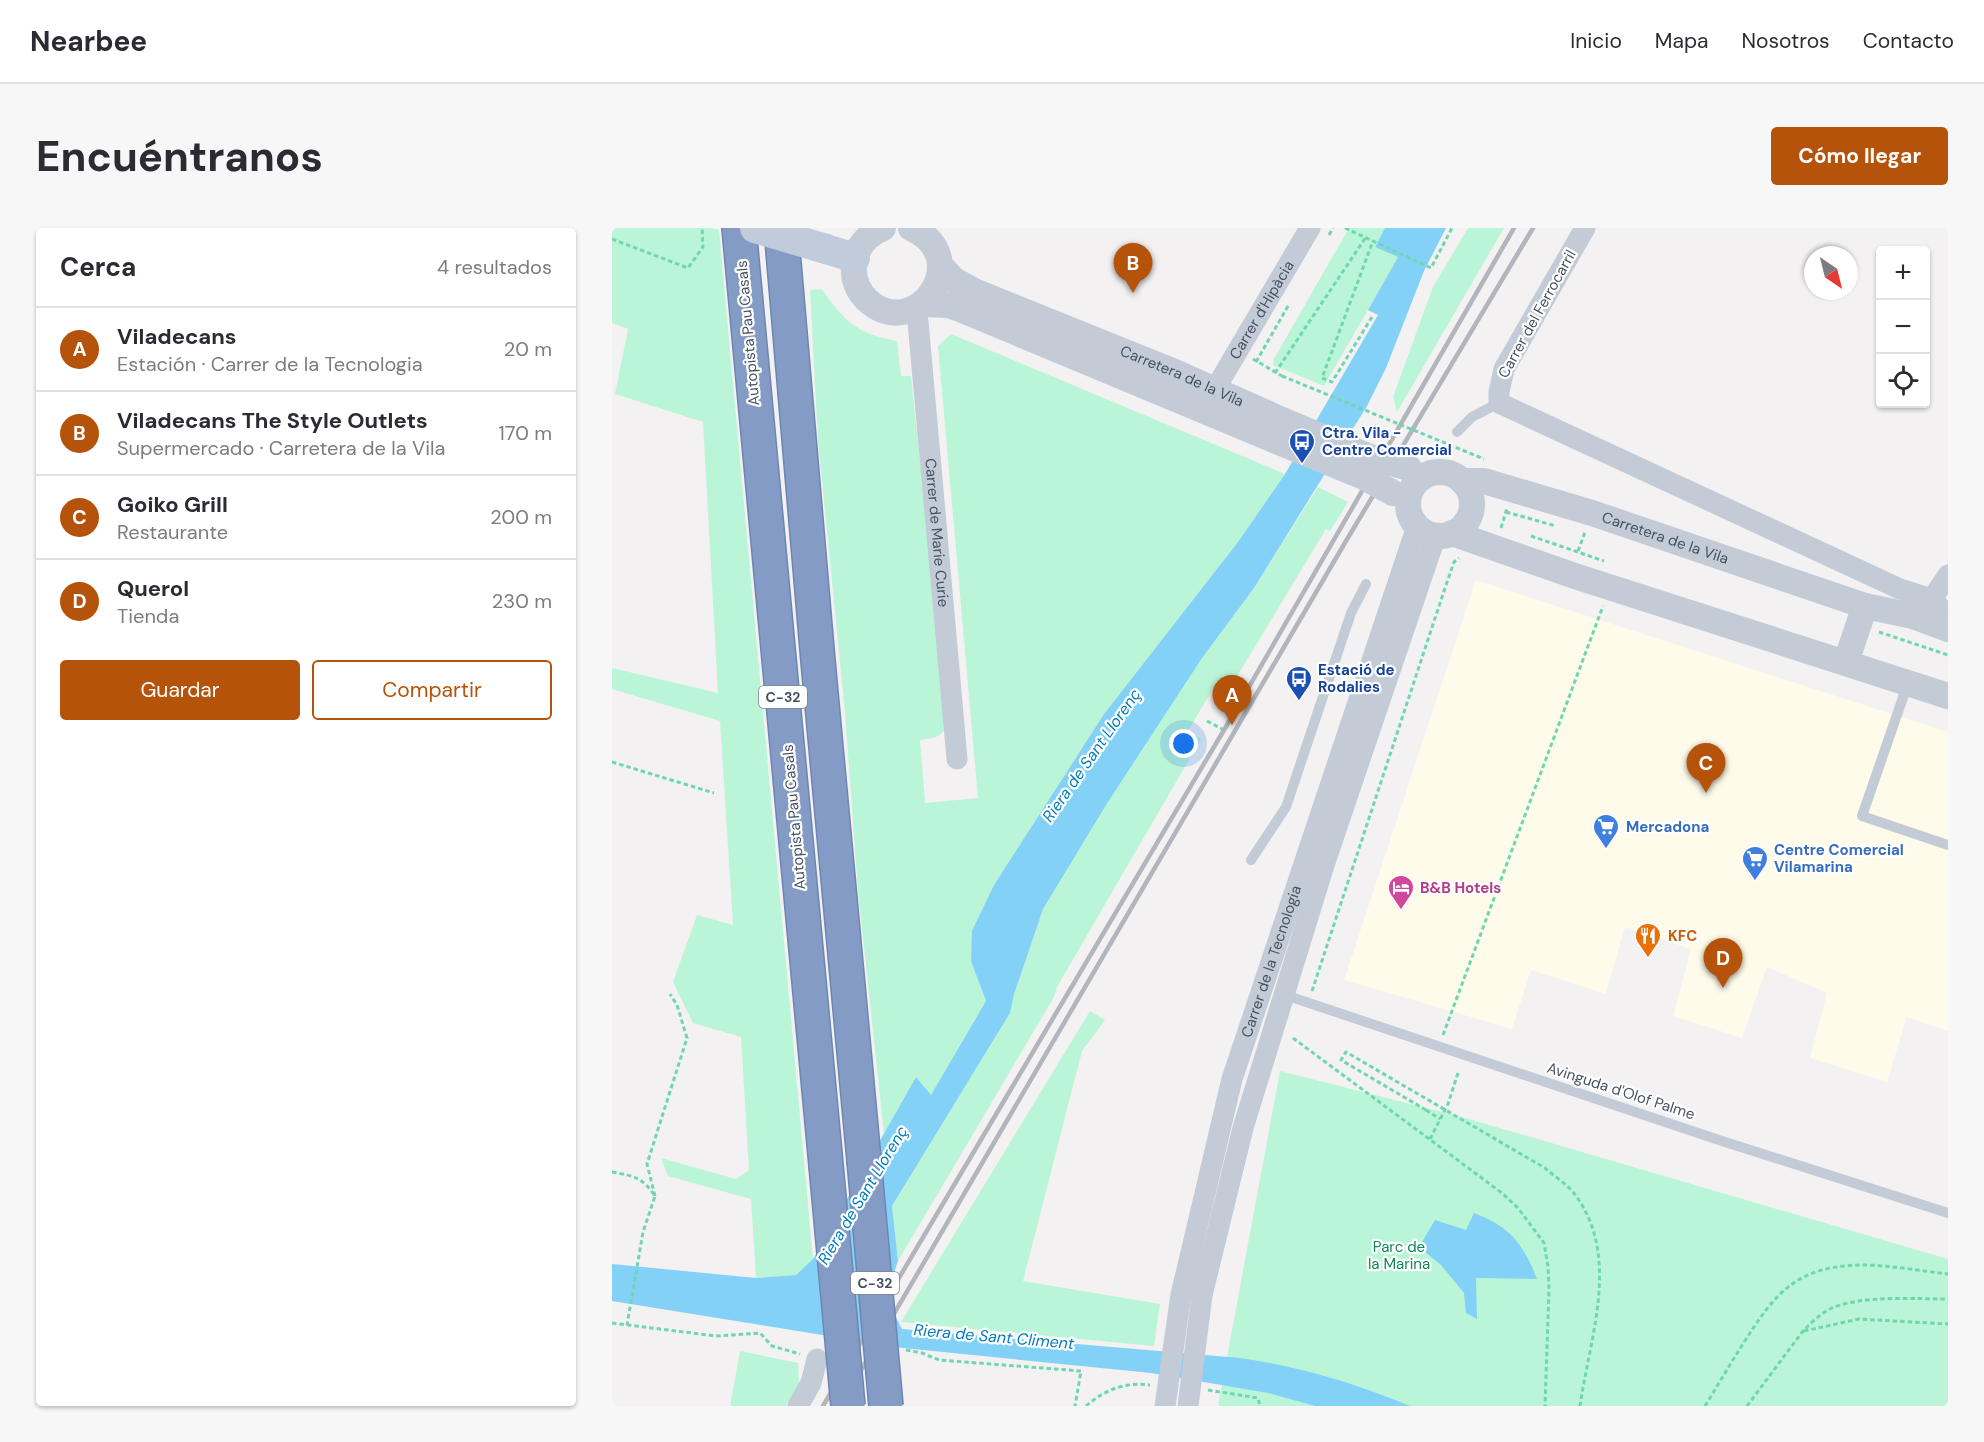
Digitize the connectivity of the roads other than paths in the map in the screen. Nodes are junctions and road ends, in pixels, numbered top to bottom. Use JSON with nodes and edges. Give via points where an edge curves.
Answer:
{"nodes":[{"id":1,"x":739,"y":228,"type":"edge"},
{"id":2,"x":755,"y":228,"type":"edge"},
{"id":3,"x":781,"y":228,"type":"edge"},
{"id":4,"x":911,"y":228,"type":"edge"},
{"id":5,"x":1310,"y":228,"type":"edge"},
{"id":6,"x":1585,"y":228,"type":"edge"},
{"id":7,"x":877,"y":229,"type":"edge"},
{"id":8,"x":855,"y":258,"type":"junction"},
{"id":9,"x":940,"y":264,"type":"junction"},
{"id":10,"x":918,"y":306,"type":"junction"},
{"id":11,"x":1214,"y":391,"type":"junction"},
{"id":12,"x":1499,"y":403,"type":"junction"},
{"id":13,"x":1278,"y":430,"type":"junction"},
{"id":14,"x":1457,"y":432,"type":"dead end"},
{"id":15,"x":1421,"y":471,"type":"junction"},
{"id":16,"x":1462,"y":481,"type":"junction"},
{"id":17,"x":1421,"y":518,"type":"junction"},
{"id":18,"x":1948,"y":575,"type":"edge"},
{"id":19,"x":1366,"y":584,"type":"dead end"},
{"id":20,"x":1932,"y":599,"type":"junction"},
{"id":21,"x":1865,"y":606,"type":"junction"},
{"id":22,"x":1912,"y":616,"type":"junction"},
{"id":23,"x":1948,"y":616,"type":"edge"},
{"id":24,"x":1948,"y":629,"type":"edge"},
{"id":25,"x":1846,"y":662,"type":"junction"},
{"id":26,"x":1908,"y":683,"type":"junction"},
{"id":27,"x":1948,"y":696,"type":"edge"},
{"id":28,"x":957,"y":759,"type":"dead end"},
{"id":29,"x":1948,"y":845,"type":"edge"},
{"id":30,"x":1251,"y":860,"type":"dead end"},
{"id":31,"x":1285,"y":995,"type":"junction"},
{"id":32,"x":1948,"y":1213,"type":"edge"},
{"id":33,"x":1191,"y":1295,"type":"junction"},
{"id":34,"x":817,"y":1359,"type":"road end"},
{"id":35,"x":798,"y":1406,"type":"edge"},
{"id":36,"x":848,"y":1406,"type":"edge"},
{"id":37,"x":886,"y":1406,"type":"edge"},
{"id":38,"x":1165,"y":1406,"type":"edge"},
{"id":39,"x":1188,"y":1406,"type":"edge"}],
"edges":[{"from":1,"to":36,"type":"highway","name":"Autopista Pau Casals","number":"C-32","bridge":true},
{"from":2,"to":8,"type":"main road","bridge":true},
{"from":3,"to":37,"type":"highway","number":"C-32","bridge":true},
{"from":4,"to":9,"type":"street","name":"Carretera de la Vila","via":[[933,245]]},
{"from":5,"to":11,"type":"street","name":"Carrer d'Hipàcia"},
{"from":6,"to":12,"type":"street","name":"Carrer del Ferrocarril","via":[[1504,369]]},
{"from":7,"to":8,"type":"street"},
{"from":8,"to":10,"type":"street","name":"Carretera de la Vila","via":[[855,279],[865,298],[882,310],[904,311]]},
{"from":9,"to":10,"type":"street","via":[[938,282],[929,298]]},
{"from":9,"to":11,"type":"street","name":"Carretera de la Vila","via":[[954,280],[974,291]]},
{"from":10,"to":13,"type":"street","name":"Carretera de la Vila","via":[[948,305],[960,309]]},
{"from":10,"to":28,"type":"street","name":"Carrer de Marie Curie"},
{"from":11,"to":13,"type":"street","name":"Carretera de la Vila"},
{"from":12,"to":14,"type":"lane","via":[[1472,417]]},
{"from":12,"to":20,"type":"street","via":[[1889,584]]},
{"from":13,"to":15,"type":"street","name":"Carretera de la Vila","bridge":true},
{"from":13,"to":17,"type":"street","name":"Carretera de la Vila","bridge":true,"via":[[1364,477]]},
{"from":15,"to":16,"type":"street","via":[[1448,473]]},
{"from":15,"to":17,"type":"street","via":[[1412,490]]},
{"from":16,"to":17,"type":"street","via":[[1469,491],[1471,510],[1462,526]]},
{"from":16,"to":21,"type":"street","name":"Carretera de la Vila","via":[[1484,481],[1593,513]]},
{"from":17,"to":25,"type":"street","name":"Carretera de la Vila","via":[[1494,549]]},
{"from":17,"to":31,"type":"street","name":"Carrer de la Tecnologia"},
{"from":17,"to":33,"type":"street","name":"Carrer de la Tecnologia","via":[[1232,1079]]},
{"from":18,"to":20,"type":"street"},
{"from":19,"to":30,"type":"lane","via":[[1351,613],[1286,807]]},
{"from":20,"to":22,"type":"street"},
{"from":20,"to":23,"type":"street"},
{"from":21,"to":22,"type":"street","name":"Carretera de la Vila"},
{"from":21,"to":25,"type":"street"},
{"from":22,"to":24,"type":"street","name":"Carretera de la Vila"},
{"from":25,"to":26,"type":"street","name":"Carretera de la Vila"},
{"from":26,"to":27,"type":"street","name":"Carretera de la Vila"},
{"from":26,"to":29,"type":"lane","via":[[1862,816]]},
{"from":31,"to":32,"type":"lane","name":"Avinguda d'Olof Palme"},
{"from":31,"to":33,"type":"street","name":"Carrer de la Tecnologia"},
{"from":33,"to":38,"type":"street","name":"Carrer de la Tecnologia","bridge":true},
{"from":33,"to":39,"type":"street","name":"Carrer de la Tecnologia","bridge":true},
{"from":34,"to":35,"type":"street","via":[[811,1383]]}]}
